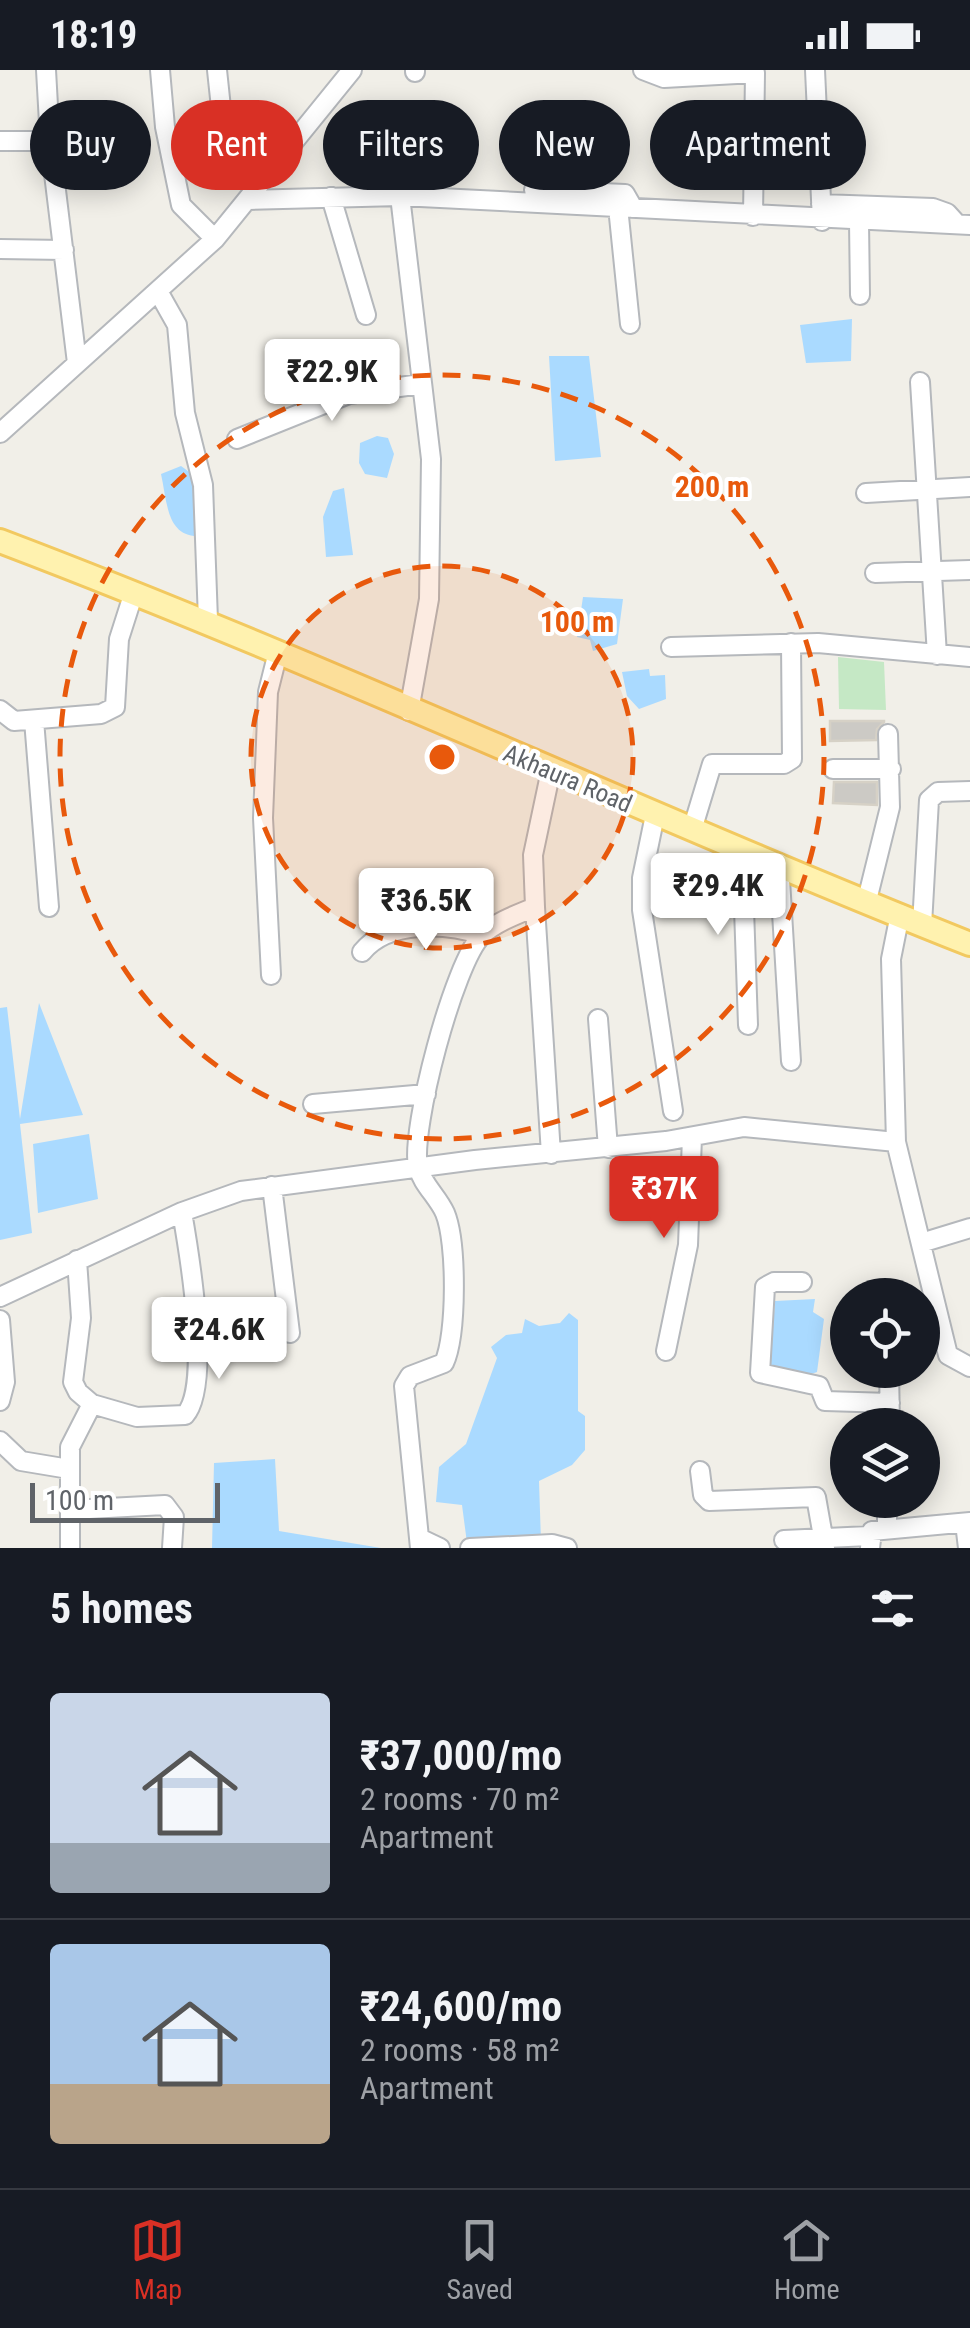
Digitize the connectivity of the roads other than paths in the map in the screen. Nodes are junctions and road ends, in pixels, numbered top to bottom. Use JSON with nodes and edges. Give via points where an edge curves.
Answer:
{"nodes":[{"id":1,"x":46,"y":70,"type":"edge"},
{"id":2,"x":160,"y":70,"type":"edge"},
{"id":3,"x":217,"y":70,"type":"edge"},
{"id":4,"x":352,"y":70,"type":"edge"},
{"id":5,"x":643,"y":70,"type":"edge"},
{"id":6,"x":815,"y":70,"type":"edge"},
{"id":7,"x":712,"y":71,"type":"edge"},
{"id":8,"x":48,"y":100,"type":"edge"},
{"id":9,"x":220,"y":100,"type":"edge"},
{"id":10,"x":0,"y":141,"type":"edge"},
{"id":11,"x":30,"y":141,"type":"edge"},
{"id":12,"x":56,"y":190,"type":"edge"},
{"id":13,"x":400,"y":196,"type":"junction"},
{"id":14,"x":332,"y":197,"type":"junction"},
{"id":15,"x":249,"y":200,"type":"junction"},
{"id":16,"x":626,"y":207,"type":"junction"},
{"id":17,"x":821,"y":212,"type":"junction"},
{"id":18,"x":753,"y":216,"type":"junction"},
{"id":19,"x":859,"y":222,"type":"junction"},
{"id":20,"x":964,"y":225,"type":"edge"},
{"id":21,"x":203,"y":228,"type":"junction"},
{"id":22,"x":0,"y":249,"type":"edge"},
{"id":23,"x":64,"y":250,"type":"junction"},
{"id":24,"x":159,"y":292,"type":"junction"},
{"id":25,"x":860,"y":296,"type":"dead end"},
{"id":26,"x":366,"y":315,"type":"dead end"},
{"id":27,"x":630,"y":324,"type":"dead end"},
{"id":28,"x":77,"y":363,"type":"junction"},
{"id":29,"x":920,"y":382,"type":"dead end"},
{"id":30,"x":421,"y":384,"type":"junction"},
{"id":31,"x":0,"y":434,"type":"edge"},
{"id":32,"x":237,"y":439,"type":"dead end"},
{"id":33,"x":970,"y":487,"type":"edge"},
{"id":34,"x":927,"y":490,"type":"junction"},
{"id":35,"x":866,"y":494,"type":"dead end"},
{"id":36,"x":0,"y":541,"type":"edge"},
{"id":37,"x":970,"y":570,"type":"edge"},
{"id":38,"x":933,"y":571,"type":"junction"},
{"id":39,"x":875,"y":573,"type":"dead end"},
{"id":40,"x":134,"y":592,"type":"junction"},
{"id":41,"x":208,"y":620,"type":"junction"},
{"id":42,"x":790,"y":644,"type":"junction"},
{"id":43,"x":671,"y":647,"type":"dead end"},
{"id":44,"x":278,"y":652,"type":"junction"},
{"id":45,"x":937,"y":655,"type":"junction"},
{"id":46,"x":970,"y":657,"type":"edge"},
{"id":47,"x":0,"y":710,"type":"edge"},
{"id":48,"x":409,"y":711,"type":"junction"},
{"id":49,"x":34,"y":720,"type":"junction"},
{"id":50,"x":888,"y":734,"type":"dead end"},
{"id":51,"x":833,"y":769,"type":"dead end"},
{"id":52,"x":891,"y":769,"type":"junction"},
{"id":53,"x":550,"y":770,"type":"junction"},
{"id":54,"x":970,"y":791,"type":"edge"},
{"id":55,"x":655,"y":815,"type":"junction"},
{"id":56,"x":692,"y":830,"type":"junction"},
{"id":57,"x":742,"y":850,"type":"junction"},
{"id":58,"x":779,"y":863,"type":"junction"},
{"id":59,"x":867,"y":900,"type":"junction"},
{"id":60,"x":49,"y":907,"type":"dead end"},
{"id":61,"x":536,"y":907,"type":"junction"},
{"id":62,"x":900,"y":914,"type":"junction"},
{"id":63,"x":922,"y":925,"type":"junction"},
{"id":64,"x":482,"y":935,"type":"junction"},
{"id":65,"x":970,"y":944,"type":"edge"},
{"id":66,"x":362,"y":952,"type":"dead end"},
{"id":67,"x":272,"y":975,"type":"dead end"},
{"id":68,"x":598,"y":1019,"type":"dead end"},
{"id":69,"x":748,"y":1025,"type":"dead end"},
{"id":70,"x":791,"y":1060,"type":"dead end"},
{"id":71,"x":426,"y":1094,"type":"junction"},
{"id":72,"x":313,"y":1104,"type":"dead end"},
{"id":73,"x":673,"y":1111,"type":"dead end"},
{"id":74,"x":692,"y":1136,"type":"junction"},
{"id":75,"x":896,"y":1142,"type":"junction"},
{"id":76,"x":608,"y":1148,"type":"junction"},
{"id":77,"x":551,"y":1154,"type":"junction"},
{"id":78,"x":418,"y":1166,"type":"junction"},
{"id":79,"x":272,"y":1186,"type":"junction"},
{"id":80,"x":182,"y":1212,"type":"junction"},
{"id":81,"x":970,"y":1228,"type":"edge"},
{"id":82,"x":921,"y":1244,"type":"junction"},
{"id":83,"x":77,"y":1260,"type":"junction"},
{"id":84,"x":927,"y":1278,"type":"edge"},
{"id":85,"x":802,"y":1282,"type":"dead end"},
{"id":86,"x":0,"y":1296,"type":"edge"},
{"id":87,"x":0,"y":1320,"type":"edge"},
{"id":88,"x":940,"y":1328,"type":"edge"},
{"id":89,"x":290,"y":1333,"type":"dead end"},
{"id":90,"x":666,"y":1351,"type":"dead end"},
{"id":91,"x":970,"y":1367,"type":"edge"},
{"id":92,"x":890,"y":1388,"type":"edge"},
{"id":93,"x":0,"y":1401,"type":"edge"},
{"id":94,"x":890,"y":1403,"type":"junction"},
{"id":95,"x":92,"y":1404,"type":"junction"},
{"id":96,"x":890,"y":1408,"type":"edge"},
{"id":97,"x":0,"y":1441,"type":"edge"},
{"id":98,"x":70,"y":1470,"type":"junction"},
{"id":99,"x":700,"y":1471,"type":"dead end"},
{"id":100,"x":70,"y":1510,"type":"junction"},
{"id":101,"x":968,"y":1522,"type":"edge"},
{"id":102,"x":875,"y":1538,"type":"edge"},
{"id":103,"x":784,"y":1540,"type":"dead end"},
{"id":104,"x":419,"y":1543,"type":"edge"},
{"id":105,"x":824,"y":1543,"type":"edge"},
{"id":106,"x":70,"y":1548,"type":"edge"},
{"id":107,"x":172,"y":1548,"type":"edge"},
{"id":108,"x":440,"y":1548,"type":"edge"},
{"id":109,"x":470,"y":1548,"type":"edge"},
{"id":110,"x":567,"y":1548,"type":"edge"},
{"id":111,"x":968,"y":1548,"type":"edge"}],
"edges":[{"from":1,"to":8,"type":"street"},
{"from":2,"to":21,"type":"street","via":[[182,205]]},
{"from":3,"to":9,"type":"street"},
{"from":4,"to":15,"type":"street"},
{"from":5,"to":7,"type":"street","via":[[664,78]]},
{"from":6,"to":17,"type":"street"},
{"from":7,"to":18,"type":"street","via":[[751,72],[757,78]]},
{"from":10,"to":11,"type":"street"},
{"from":12,"to":23,"type":"street"},
{"from":13,"to":14,"type":"street"},
{"from":13,"to":16,"type":"street","via":[[465,198],[474,189],[602,192],[630,196]]},
{"from":13,"to":30,"type":"street"},
{"from":14,"to":15,"type":"street"},
{"from":14,"to":26,"type":"street"},
{"from":15,"to":21,"type":"street"},
{"from":16,"to":18,"type":"street"},
{"from":16,"to":27,"type":"street"},
{"from":17,"to":18,"type":"street"},
{"from":17,"to":19,"type":"street"},
{"from":17,"to":20,"type":"street","via":[[933,208]]},
{"from":19,"to":20,"type":"street"},
{"from":19,"to":25,"type":"street"},
{"from":21,"to":24,"type":"street"},
{"from":22,"to":23,"type":"street"},
{"from":23,"to":28,"type":"street"},
{"from":24,"to":28,"type":"street"},
{"from":24,"to":41,"type":"street","via":[[177,325],[185,413],[203,485]]},
{"from":28,"to":31,"type":"street"},
{"from":29,"to":34,"type":"street"},
{"from":30,"to":32,"type":"street","via":[[349,394]]},
{"from":30,"to":48,"type":"street","via":[[431,459],[430,570]]},
{"from":33,"to":34,"type":"street"},
{"from":34,"to":35,"type":"street"},
{"from":34,"to":38,"type":"street"},
{"from":36,"to":40,"type":"main road","name":"Akhaura Road"},
{"from":37,"to":38,"type":"street"},
{"from":38,"to":39,"type":"street"},
{"from":38,"to":45,"type":"street"},
{"from":40,"to":41,"type":"main road","name":"Akhaura Road"},
{"from":40,"to":49,"type":"street","via":[[119,639],[115,708]]},
{"from":41,"to":44,"type":"main road","name":"Akhaura Road"},
{"from":42,"to":43,"type":"street"},
{"from":42,"to":45,"type":"street"},
{"from":42,"to":56,"type":"street","via":[[792,758],[784,764],[717,761]]},
{"from":44,"to":48,"type":"main road","name":"Akhaura Road"},
{"from":44,"to":67,"type":"street","via":[[268,692],[263,818]]},
{"from":45,"to":46,"type":"street"},
{"from":47,"to":49,"type":"street","via":[[8,720]]},
{"from":48,"to":53,"type":"main road","name":"Akhaura Road"},
{"from":49,"to":60,"type":"street"},
{"from":50,"to":52,"type":"street"},
{"from":51,"to":52,"type":"street"},
{"from":52,"to":59,"type":"street","via":[[888,822]]},
{"from":53,"to":55,"type":"main road","name":"Akhaura Road"},
{"from":53,"to":61,"type":"street","via":[[532,855]]},
{"from":54,"to":63,"type":"street","via":[[938,792],[929,800]]},
{"from":55,"to":56,"type":"main road","name":"Akhaura Road"},
{"from":55,"to":73,"type":"street","via":[[642,910]]},
{"from":56,"to":57,"type":"main road","name":"Akhaura Road"},
{"from":57,"to":58,"type":"main road","name":"Akhaura Road"},
{"from":57,"to":69,"type":"street"},
{"from":58,"to":59,"type":"main road","name":"Akhaura Road"},
{"from":58,"to":70,"type":"street"},
{"from":59,"to":62,"type":"main road","name":"Akhaura Road"},
{"from":61,"to":64,"type":"street"},
{"from":61,"to":77,"type":"street"},
{"from":62,"to":63,"type":"main road","name":"Akhaura Road"},
{"from":62,"to":75,"type":"street","via":[[891,959]]},
{"from":63,"to":65,"type":"main road","name":"Akhaura Road"},
{"from":64,"to":66,"type":"street","via":[[452,928],[390,931]]},
{"from":64,"to":71,"type":"street","via":[[456,980]]},
{"from":68,"to":76,"type":"street"},
{"from":71,"to":72,"type":"street"},
{"from":71,"to":78,"type":"street"},
{"from":74,"to":75,"type":"street","via":[[768,1127]]},
{"from":74,"to":76,"type":"street"},
{"from":74,"to":90,"type":"street","via":[[688,1245]]},
{"from":75,"to":82,"type":"street"},
{"from":76,"to":77,"type":"street"},
{"from":77,"to":78,"type":"street"},
{"from":78,"to":79,"type":"street"},
{"from":78,"to":104,"type":"street","via":[[443,1208],[452,1245],[447,1358],[441,1368],[410,1376],[404,1386]]},
{"from":79,"to":80,"type":"street"},
{"from":79,"to":89,"type":"street"},
{"from":80,"to":83,"type":"street"},
{"from":80,"to":95,"type":"street","via":[[196,1356],[190,1410],[156,1418]]},
{"from":81,"to":82,"type":"street"},
{"from":82,"to":84,"type":"street"},
{"from":83,"to":86,"type":"street"},
{"from":83,"to":95,"type":"street","via":[[81,1318],[73,1382]]},
{"from":85,"to":94,"type":"street","via":[[765,1287],[760,1373],[818,1386],[825,1401]]},
{"from":87,"to":93,"type":"street"},
{"from":88,"to":91,"type":"street","via":[[948,1355]]},
{"from":92,"to":94,"type":"street"},
{"from":94,"to":96,"type":"street"},
{"from":95,"to":98,"type":"street","via":[[73,1438]]},
{"from":97,"to":98,"type":"street","via":[[22,1461]]},
{"from":98,"to":100,"type":"street"},
{"from":99,"to":105,"type":"street","via":[[708,1501],[816,1497]]},
{"from":100,"to":106,"type":"street"},
{"from":100,"to":107,"type":"street","via":[[166,1505],[174,1517]]},
{"from":101,"to":102,"type":"street"},
{"from":101,"to":111,"type":"street"},
{"from":102,"to":105,"type":"street"},
{"from":103,"to":105,"type":"street"},
{"from":104,"to":108,"type":"street"},
{"from":109,"to":110,"type":"street"}]}
